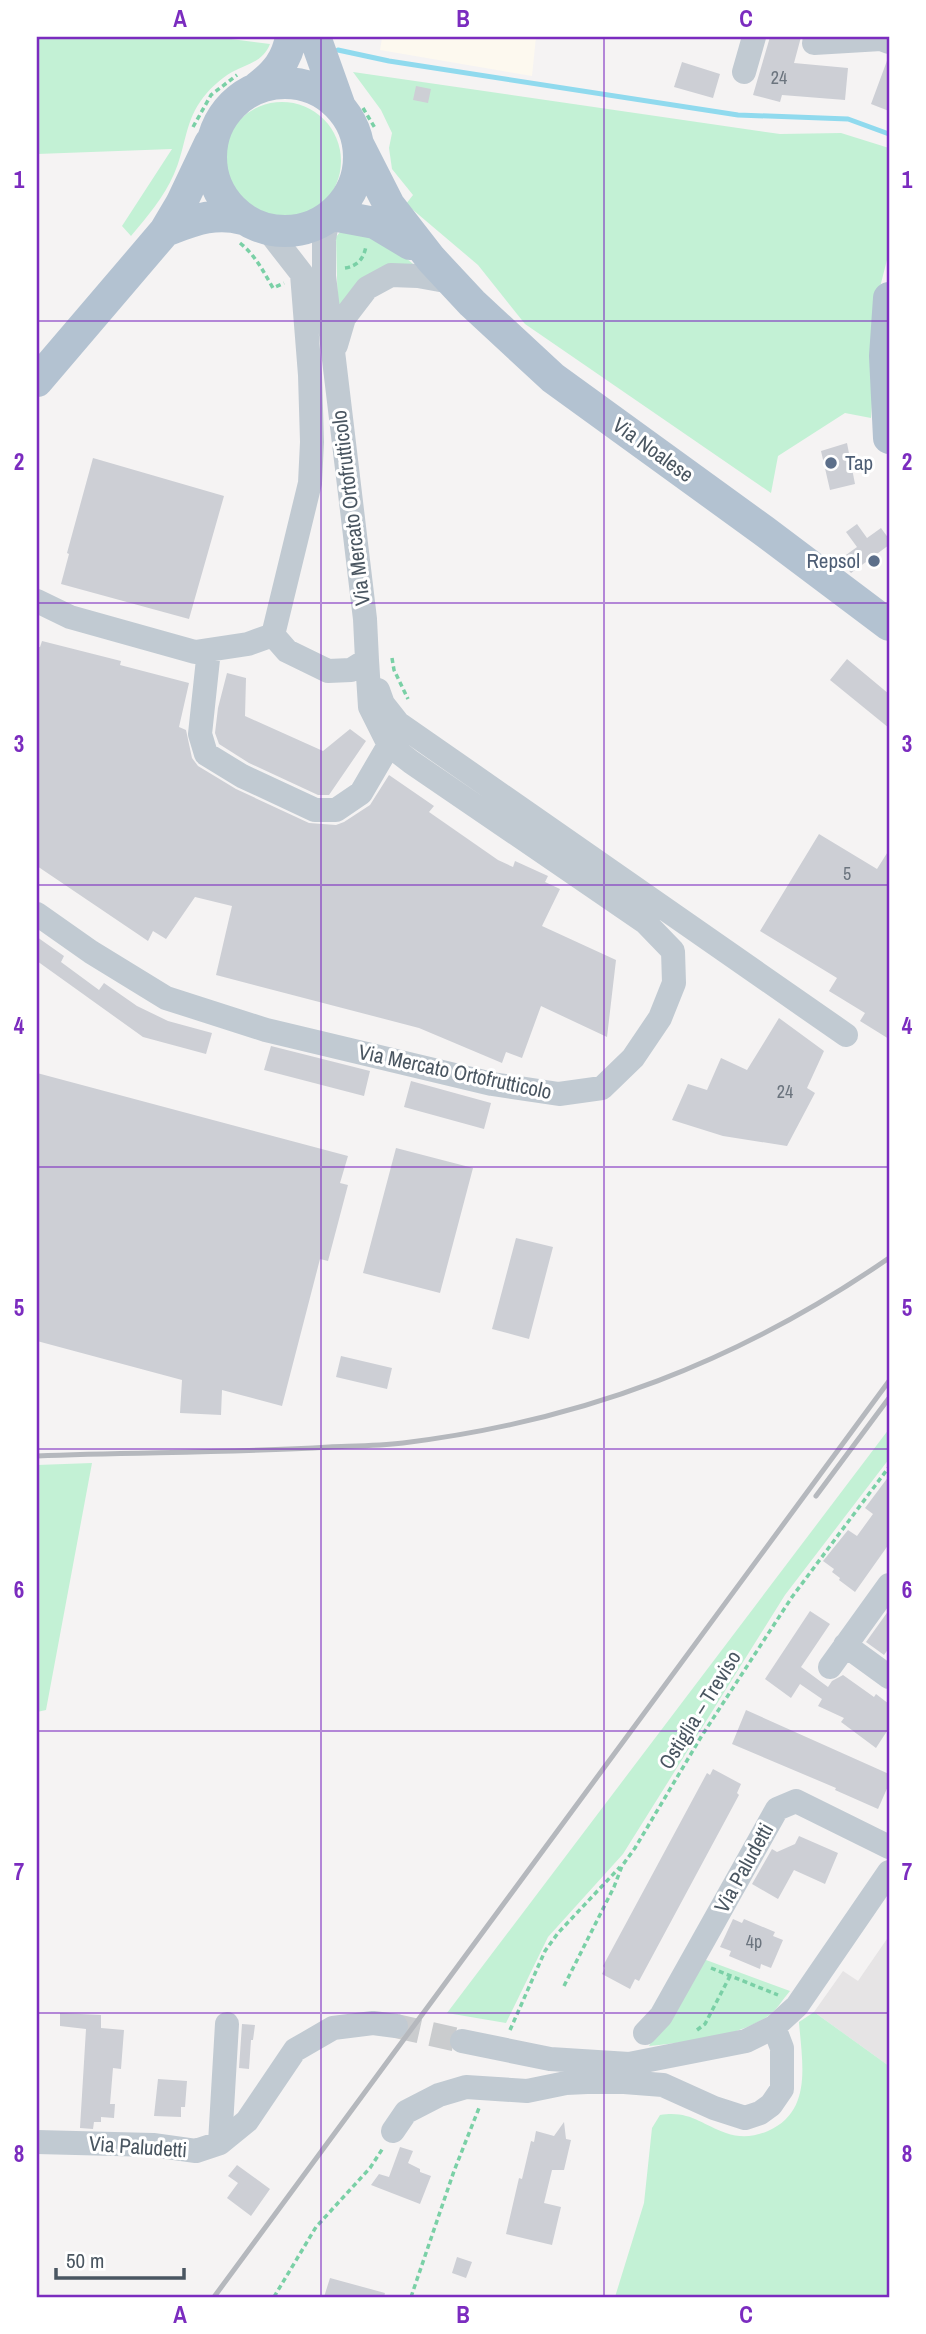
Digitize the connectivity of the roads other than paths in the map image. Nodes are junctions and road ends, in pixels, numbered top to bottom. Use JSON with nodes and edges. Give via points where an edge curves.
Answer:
{"nodes":[{"id":1,"x":292,"y":37,"type":"edge"},
{"id":2,"x":315,"y":37,"type":"edge"},
{"id":3,"x":754,"y":37,"type":"edge"},
{"id":4,"x":889,"y":42,"type":"edge"},
{"id":5,"x":814,"y":43,"type":"dead end"},
{"id":6,"x":744,"y":72,"type":"dead end"},
{"id":7,"x":258,"y":87,"type":"junction"},
{"id":8,"x":340,"y":107,"type":"junction"},
{"id":9,"x":214,"y":133,"type":"junction"},
{"id":10,"x":359,"y":146,"type":"junction"},
{"id":11,"x":330,"y":216,"type":"junction"},
{"id":12,"x":255,"y":224,"type":"junction"},
{"id":13,"x":165,"y":231,"type":"junction"},
{"id":14,"x":441,"y":271,"type":"junction"},
{"id":15,"x":889,"y":298,"type":"edge"},
{"id":16,"x":333,"y":356,"type":"junction"},
{"id":17,"x":37,"y":381,"type":"edge"},
{"id":18,"x":889,"y":438,"type":"edge"},
{"id":19,"x":37,"y":601,"type":"edge"},
{"id":20,"x":889,"y":625,"type":"edge"},
{"id":21,"x":273,"y":635,"type":"junction"},
{"id":22,"x":209,"y":650,"type":"junction"},
{"id":23,"x":367,"y":660,"type":"junction"},
{"id":24,"x":389,"y":745,"type":"junction"},
{"id":25,"x":37,"y":914,"type":"edge"},
{"id":26,"x":846,"y":1035,"type":"dead end"},
{"id":27,"x":889,"y":1585,"type":"edge"},
{"id":28,"x":845,"y":1645,"type":"junction"},
{"id":29,"x":830,"y":1667,"type":"dead end"},
{"id":30,"x":889,"y":1677,"type":"edge"},
{"id":31,"x":889,"y":1847,"type":"edge"},
{"id":32,"x":889,"y":1872,"type":"edge"},
{"id":33,"x":227,"y":2024,"type":"dead end"},
{"id":34,"x":653,"y":2024,"type":"road end"},
{"id":35,"x":396,"y":2026,"type":"tunnel mouth"},
{"id":36,"x":774,"y":2027,"type":"junction"},
{"id":37,"x":462,"y":2041,"type":"tunnel mouth"},
{"id":38,"x":393,"y":2132,"type":"road end"},
{"id":39,"x":37,"y":2142,"type":"edge"},
{"id":40,"x":220,"y":2143,"type":"junction"}],
"edges":[{"from":1,"to":7,"type":"main road","name":"Via Noalese","via":[[281,66]]},
{"from":2,"to":8,"type":"main road","name":"Via Noalese"},
{"from":3,"to":6,"type":"street"},
{"from":4,"to":5,"type":"street"},
{"from":7,"to":8,"type":"main road","name":"Via Noalese","via":[[302,84]]},
{"from":7,"to":9,"type":"main road","name":"Via Noalese","via":[[231,105]]},
{"from":8,"to":10,"type":"main road","name":"Via Noalese"},
{"from":9,"to":12,"type":"main road","via":[[214,181],[221,196]]},
{"from":9,"to":13,"type":"main road","name":"Via Noalese"},
{"from":10,"to":11,"type":"main road","name":"Via Noalese","via":[[354,184]]},
{"from":10,"to":14,"type":"main road","name":"Via Noalese","via":[[389,205]]},
{"from":11,"to":12,"type":"main road","via":[[309,228],[288,232]]},
{"from":11,"to":14,"type":"main road","name":"Via Noalese","via":[[376,223]]},
{"from":11,"to":16,"type":"street","name":"Via Mercato Ortofrutticolo","via":[[323,248]]},
{"from":12,"to":13,"type":"main road","via":[[228,215],[207,216]]},
{"from":12,"to":21,"type":"street","name":"Via Mercato Ortofrutticolo","via":[[302,274],[310,375],[310,483]]},
{"from":13,"to":17,"type":"main road","name":"Via Noalese"},
{"from":14,"to":16,"type":"street","name":"Via Mercato Ortofrutticolo","via":[[391,275],[367,288],[344,318]]},
{"from":14,"to":20,"type":"main road","name":"Via Noalese","via":[[553,378]]},
{"from":15,"to":18,"type":"main road","via":[[885,356]]},
{"from":16,"to":23,"type":"street","name":"Via Mercato Ortofrutticolo"},
{"from":19,"to":22,"type":"street","via":[[70,617],[195,652]]},
{"from":21,"to":22,"type":"street"},
{"from":21,"to":23,"type":"street","via":[[287,652],[328,671],[351,670]]},
{"from":22,"to":24,"type":"street","via":[[200,734],[205,754],[242,776],[315,810],[336,810],[361,793]]},
{"from":23,"to":24,"type":"street","name":"Via Mercato Ortofrutticolo","via":[[370,707]]},
{"from":23,"to":26,"type":"street","via":[[383,704],[398,723]]},
{"from":24,"to":25,"type":"street","name":"Via Mercato Ortofrutticolo","via":[[645,922],[673,951],[674,983],[660,1018],[632,1058],[602,1088],[559,1094],[492,1084],[266,1030],[166,998]]},
{"from":27,"to":28,"type":"street"},
{"from":28,"to":29,"type":"street"},
{"from":28,"to":30,"type":"street"},
{"from":31,"to":34,"type":"street","name":"Via Paludetti","via":[[796,1801],[777,1809]]},
{"from":32,"to":36,"type":"street","via":[[804,1997]]},
{"from":33,"to":40,"type":"street"},
{"from":35,"to":40,"type":"street","name":"Via Paludetti","via":[[373,2023],[333,2028],[295,2050],[247,2121]]},
{"from":36,"to":37,"type":"street","via":[[746,2041],[629,2064],[550,2059]]},
{"from":36,"to":38,"type":"street","via":[[782,2048],[782,2089],[771,2105],[745,2118],[663,2085],[577,2082],[473,2097],[439,2095],[406,2112]]},
{"from":39,"to":40,"type":"street","name":"Via Paludetti","via":[[153,2145],[195,2151]]}]}
